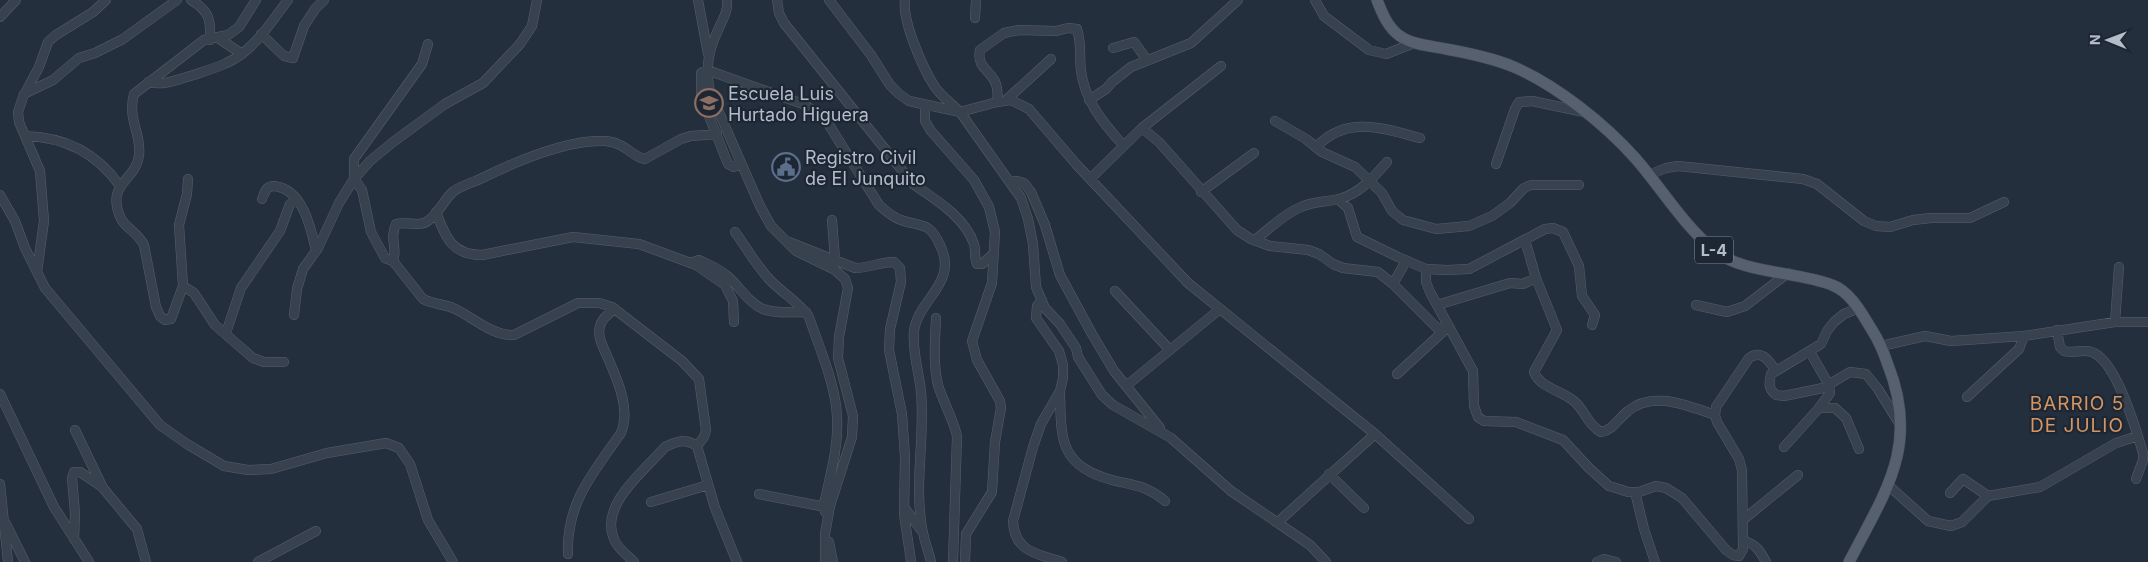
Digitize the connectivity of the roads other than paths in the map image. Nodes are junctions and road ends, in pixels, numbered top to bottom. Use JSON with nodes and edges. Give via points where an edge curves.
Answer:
{"nodes":[{"id":1,"x":16,"y":0,"type":"edge"},
{"id":2,"x":106,"y":0,"type":"edge"},
{"id":3,"x":177,"y":0,"type":"edge"},
{"id":4,"x":191,"y":0,"type":"edge"},
{"id":5,"x":256,"y":0,"type":"edge"},
{"id":6,"x":288,"y":0,"type":"edge"},
{"id":7,"x":324,"y":0,"type":"edge"},
{"id":8,"x":538,"y":0,"type":"edge"},
{"id":9,"x":698,"y":0,"type":"edge"},
{"id":10,"x":727,"y":0,"type":"edge"},
{"id":11,"x":777,"y":0,"type":"edge"},
{"id":12,"x":829,"y":0,"type":"edge"},
{"id":13,"x":905,"y":0,"type":"edge"},
{"id":14,"x":976,"y":0,"type":"edge"},
{"id":15,"x":1238,"y":0,"type":"edge"},
{"id":16,"x":1315,"y":0,"type":"edge"},
{"id":17,"x":1376,"y":0,"type":"edge"},
{"id":18,"x":0,"y":17,"type":"edge"},
{"id":19,"x":975,"y":18,"type":"dead end"},
{"id":20,"x":261,"y":34,"type":"junction"},
{"id":21,"x":214,"y":39,"type":"junction"},
{"id":22,"x":1414,"y":42,"type":"junction"},
{"id":23,"x":428,"y":44,"type":"dead end"},
{"id":24,"x":1113,"y":48,"type":"dead end"},
{"id":25,"x":242,"y":54,"type":"junction"},
{"id":26,"x":708,"y":56,"type":"junction"},
{"id":27,"x":1050,"y":58,"type":"dead end"},
{"id":28,"x":1146,"y":60,"type":"junction"},
{"id":29,"x":1221,"y":66,"type":"dead end"},
{"id":30,"x":707,"y":70,"type":"junction"},
{"id":31,"x":148,"y":82,"type":"junction"},
{"id":32,"x":24,"y":94,"type":"junction"},
{"id":33,"x":1089,"y":100,"type":"junction"},
{"id":34,"x":1001,"y":101,"type":"junction"},
{"id":35,"x":925,"y":106,"type":"junction"},
{"id":36,"x":960,"y":112,"type":"junction"},
{"id":37,"x":1584,"y":112,"type":"junction"},
{"id":38,"x":1274,"y":121,"type":"dead end"},
{"id":39,"x":1142,"y":128,"type":"junction"},
{"id":40,"x":717,"y":134,"type":"junction"},
{"id":41,"x":25,"y":136,"type":"junction"},
{"id":42,"x":1420,"y":138,"type":"dead end"},
{"id":43,"x":1123,"y":145,"type":"junction"},
{"id":44,"x":1316,"y":147,"type":"junction"},
{"id":45,"x":1254,"y":153,"type":"dead end"},
{"id":46,"x":1387,"y":162,"type":"dead end"},
{"id":47,"x":742,"y":164,"type":"junction"},
{"id":48,"x":1496,"y":164,"type":"dead end"},
{"id":49,"x":1649,"y":175,"type":"junction"},
{"id":50,"x":1091,"y":178,"type":"junction"},
{"id":51,"x":188,"y":179,"type":"dead end"},
{"id":52,"x":354,"y":179,"type":"junction"},
{"id":53,"x":1370,"y":181,"type":"junction"},
{"id":54,"x":1010,"y":182,"type":"junction"},
{"id":55,"x":1579,"y":185,"type":"dead end"},
{"id":56,"x":120,"y":186,"type":"junction"},
{"id":57,"x":1201,"y":192,"type":"junction"},
{"id":58,"x":0,"y":196,"type":"edge"},
{"id":59,"x":262,"y":198,"type":"dead end"},
{"id":60,"x":1338,"y":200,"type":"junction"},
{"id":61,"x":297,"y":201,"type":"junction"},
{"id":62,"x":2004,"y":202,"type":"dead end"},
{"id":63,"x":436,"y":212,"type":"junction"},
{"id":64,"x":832,"y":220,"type":"dead end"},
{"id":65,"x":735,"y":232,"type":"dead end"},
{"id":66,"x":782,"y":239,"type":"junction"},
{"id":67,"x":1254,"y":240,"type":"junction"},
{"id":68,"x":1525,"y":240,"type":"junction"},
{"id":69,"x":316,"y":251,"type":"junction"},
{"id":70,"x":993,"y":254,"type":"junction"},
{"id":71,"x":835,"y":260,"type":"junction"},
{"id":72,"x":394,"y":261,"type":"junction"},
{"id":73,"x":1406,"y":261,"type":"junction"},
{"id":74,"x":690,"y":263,"type":"junction"},
{"id":75,"x":2119,"y":267,"type":"dead end"},
{"id":76,"x":1426,"y":269,"type":"junction"},
{"id":77,"x":37,"y":272,"type":"junction"},
{"id":78,"x":1788,"y":273,"type":"junction"},
{"id":79,"x":1536,"y":278,"type":"junction"},
{"id":80,"x":1393,"y":284,"type":"junction"},
{"id":81,"x":182,"y":286,"type":"junction"},
{"id":82,"x":1115,"y":291,"type":"dead end"},
{"id":83,"x":1042,"y":300,"type":"junction"},
{"id":84,"x":1438,"y":305,"type":"junction"},
{"id":85,"x":1696,"y":305,"type":"dead end"},
{"id":86,"x":1859,"y":308,"type":"junction"},
{"id":87,"x":615,"y":309,"type":"junction"},
{"id":88,"x":1220,"y":309,"type":"junction"},
{"id":89,"x":806,"y":312,"type":"junction"},
{"id":90,"x":294,"y":316,"type":"dead end"},
{"id":91,"x":936,"y":318,"type":"dead end"},
{"id":92,"x":734,"y":322,"type":"dead end"},
{"id":93,"x":2114,"y":322,"type":"junction"},
{"id":94,"x":2148,"y":322,"type":"edge"},
{"id":95,"x":1592,"y":325,"type":"dead end"},
{"id":96,"x":1449,"y":326,"type":"junction"},
{"id":97,"x":2057,"y":330,"type":"junction"},
{"id":98,"x":226,"y":333,"type":"junction"},
{"id":99,"x":2024,"y":336,"type":"junction"},
{"id":100,"x":1881,"y":346,"type":"junction"},
{"id":101,"x":1170,"y":350,"type":"junction"},
{"id":102,"x":1810,"y":352,"type":"junction"},
{"id":103,"x":284,"y":362,"type":"dead end"},
{"id":104,"x":1776,"y":371,"type":"junction"},
{"id":105,"x":1397,"y":374,"type":"dead end"},
{"id":106,"x":1829,"y":385,"type":"junction"},
{"id":107,"x":1126,"y":386,"type":"junction"},
{"id":108,"x":1060,"y":391,"type":"junction"},
{"id":109,"x":0,"y":394,"type":"edge"},
{"id":110,"x":1966,"y":397,"type":"dead end"},
{"id":111,"x":1819,"y":408,"type":"junction"},
{"id":112,"x":1715,"y":415,"type":"junction"},
{"id":113,"x":1902,"y":428,"type":"junction"},
{"id":114,"x":75,"y":430,"type":"dead end"},
{"id":115,"x":1165,"y":434,"type":"junction"},
{"id":116,"x":1375,"y":434,"type":"junction"},
{"id":117,"x":2138,"y":436,"type":"junction"},
{"id":118,"x":697,"y":446,"type":"junction"},
{"id":119,"x":1784,"y":447,"type":"dead end"},
{"id":120,"x":1859,"y":449,"type":"dead end"},
{"id":121,"x":1329,"y":474,"type":"junction"},
{"id":122,"x":1798,"y":475,"type":"dead end"},
{"id":123,"x":2136,"y":479,"type":"dead end"},
{"id":124,"x":0,"y":484,"type":"edge"},
{"id":125,"x":708,"y":485,"type":"junction"},
{"id":126,"x":1888,"y":485,"type":"junction"},
{"id":127,"x":103,"y":488,"type":"junction"},
{"id":128,"x":1636,"y":492,"type":"junction"},
{"id":129,"x":1950,"y":493,"type":"dead end"},
{"id":130,"x":759,"y":494,"type":"dead end"},
{"id":131,"x":1,"y":496,"type":"edge"},
{"id":132,"x":1988,"y":496,"type":"junction"},
{"id":133,"x":1165,"y":501,"type":"dead end"},
{"id":134,"x":652,"y":502,"type":"dead end"},
{"id":135,"x":824,"y":507,"type":"junction"},
{"id":136,"x":904,"y":507,"type":"junction"},
{"id":137,"x":1364,"y":508,"type":"dead end"},
{"id":138,"x":1744,"y":518,"type":"junction"},
{"id":139,"x":4,"y":519,"type":"junction"},
{"id":140,"x":1469,"y":519,"type":"dead end"},
{"id":141,"x":1278,"y":522,"type":"junction"},
{"id":142,"x":826,"y":529,"type":"junction"},
{"id":143,"x":316,"y":531,"type":"dead end"},
{"id":144,"x":924,"y":534,"type":"junction"},
{"id":145,"x":74,"y":539,"type":"junction"},
{"id":146,"x":1744,"y":541,"type":"junction"},
{"id":147,"x":568,"y":554,"type":"dead end"},
{"id":148,"x":911,"y":561,"type":"edge"},
{"id":149,"x":8,"y":562,"type":"edge"},
{"id":150,"x":25,"y":562,"type":"edge"},
{"id":151,"x":89,"y":562,"type":"edge"},
{"id":152,"x":146,"y":562,"type":"edge"},
{"id":153,"x":258,"y":562,"type":"edge"},
{"id":154,"x":453,"y":562,"type":"edge"},
{"id":155,"x":634,"y":562,"type":"edge"},
{"id":156,"x":737,"y":562,"type":"edge"},
{"id":157,"x":825,"y":562,"type":"edge"},
{"id":158,"x":833,"y":562,"type":"edge"},
{"id":159,"x":931,"y":562,"type":"edge"},
{"id":160,"x":953,"y":562,"type":"edge"},
{"id":161,"x":965,"y":562,"type":"edge"},
{"id":162,"x":1062,"y":562,"type":"edge"},
{"id":163,"x":1326,"y":562,"type":"edge"},
{"id":164,"x":1597,"y":562,"type":"edge"},
{"id":165,"x":1616,"y":562,"type":"edge"},
{"id":166,"x":1655,"y":562,"type":"edge"},
{"id":167,"x":1766,"y":562,"type":"edge"},
{"id":168,"x":1849,"y":562,"type":"edge"}],
"edges":[{"from":1,"to":18,"type":"street"},
{"from":2,"to":32,"type":"street","via":[[48,42],[40,67]]},
{"from":3,"to":32,"type":"street","via":[[123,39],[79,58],[53,80]]},
{"from":4,"to":21,"type":"street","via":[[202,7],[211,21]]},
{"from":5,"to":21,"type":"street","via":[[239,27]]},
{"from":6,"to":20,"type":"street"},
{"from":7,"to":20,"type":"street","via":[[304,26],[293,58],[284,56]]},
{"from":8,"to":52,"type":"street","via":[[532,26],[520,44],[483,83],[445,104],[400,137],[370,161]]},
{"from":9,"to":26,"type":"street"},
{"from":10,"to":26,"type":"street","via":[[728,10]]},
{"from":11,"to":70,"type":"street","via":[[784,23],[913,184],[938,201],[962,224],[974,244],[977,264],[982,264]]},
{"from":12,"to":35,"type":"street","via":[[890,85],[909,101]]},
{"from":13,"to":36,"type":"street","via":[[911,38],[935,88]]},
{"from":14,"to":19,"type":"street"},
{"from":15,"to":28,"type":"street","via":[[1191,43]]},
{"from":16,"to":22,"type":"street","via":[[1324,16],[1370,50],[1386,54]]},
{"from":17,"to":22,"type":"main road","number":"L-4","via":[[1390,26],[1400,36]]},
{"from":20,"to":25,"type":"street"},
{"from":21,"to":25,"type":"street"},
{"from":21,"to":31,"type":"street","via":[[204,40]]},
{"from":22,"to":37,"type":"main road","number":"L-4","via":[[1514,67]]},
{"from":23,"to":52,"type":"street","via":[[422,64],[354,159]]},
{"from":24,"to":28,"type":"street","via":[[1134,42]]},
{"from":25,"to":31,"type":"street","via":[[218,67],[171,82]]},
{"from":26,"to":30,"type":"street"},
{"from":27,"to":34,"type":"street"},
{"from":28,"to":33,"type":"street","via":[[1131,67]]},
{"from":29,"to":39,"type":"street"},
{"from":30,"to":40,"type":"street","via":[[701,73],[701,96]]},
{"from":30,"to":47,"type":"street","via":[[710,92]]},
{"from":30,"to":144,"type":"street","via":[[803,104],[824,117],[879,205],[889,214],[931,230],[941,246],[946,265],[941,283],[914,329],[921,392],[920,490]]},
{"from":31,"to":56,"type":"street","via":[[134,94],[131,105],[139,157]]},
{"from":32,"to":41,"type":"street","via":[[18,112]]},
{"from":33,"to":34,"type":"street","via":[[1081,71],[1081,42],[1077,29],[1068,28],[1004,33],[980,50],[980,64],[996,82]]},
{"from":33,"to":43,"type":"street"},
{"from":34,"to":36,"type":"street"},
{"from":34,"to":50,"type":"street","via":[[1012,100],[1029,109]]},
{"from":35,"to":36,"type":"street"},
{"from":35,"to":70,"type":"street","via":[[925,121],[931,131],[974,180],[989,207],[995,232]]},
{"from":36,"to":54,"type":"street"},
{"from":37,"to":48,"type":"street","via":[[1532,101],[1519,102]]},
{"from":37,"to":49,"type":"main road","number":"L-4"},
{"from":38,"to":44,"type":"street"},
{"from":39,"to":43,"type":"street"},
{"from":39,"to":57,"type":"street","via":[[1159,142]]},
{"from":40,"to":47,"type":"street","via":[[728,164],[734,167]]},
{"from":40,"to":63,"type":"street","via":[[681,139],[645,159],[619,144],[578,142],[506,166],[454,191]]},
{"from":41,"to":56,"type":"street","via":[[55,138],[71,144],[109,170]]},
{"from":41,"to":77,"type":"street","via":[[40,171],[44,221]]},
{"from":42,"to":44,"type":"street","via":[[1376,127],[1349,127],[1325,137]]},
{"from":43,"to":50,"type":"street"},
{"from":44,"to":53,"type":"street","via":[[1354,167]]},
{"from":45,"to":57,"type":"street"},
{"from":46,"to":53,"type":"street"},
{"from":47,"to":66,"type":"street","via":[[760,206]]},
{"from":49,"to":62,"type":"street","via":[[1678,166],[1803,179],[1817,184],[1864,221],[1876,226],[1931,218],[1970,218]]},
{"from":49,"to":78,"type":"main road","number":"L-4","via":[[1716,252],[1738,263]]},
{"from":50,"to":88,"type":"street","via":[[1188,283]]},
{"from":51,"to":81,"type":"street","via":[[179,225]]},
{"from":52,"to":69,"type":"street","via":[[339,202]]},
{"from":52,"to":72,"type":"street","via":[[362,190],[371,232],[385,258]]},
{"from":53,"to":55,"type":"street","via":[[1382,193],[1392,211],[1403,220],[1441,229],[1468,226],[1492,216],[1531,185]]},
{"from":53,"to":60,"type":"street"},
{"from":54,"to":83,"type":"street","via":[[1021,198],[1028,219],[1036,287]]},
{"from":54,"to":107,"type":"street","via":[[1024,183],[1031,192],[1060,275],[1114,371]]},
{"from":56,"to":81,"type":"street","via":[[117,192],[122,221],[140,236],[144,245],[156,307],[165,320],[171,319]]},
{"from":57,"to":67,"type":"street","via":[[1236,230]]},
{"from":58,"to":77,"type":"street","via":[[15,221]]},
{"from":59,"to":61,"type":"street","via":[[265,189],[271,186],[290,192]]},
{"from":60,"to":67,"type":"street","via":[[1299,207]]},
{"from":60,"to":73,"type":"street","via":[[1348,208],[1357,236]]},
{"from":61,"to":69,"type":"street","via":[[309,222]]},
{"from":61,"to":98,"type":"street","via":[[290,204],[280,231],[241,288]]},
{"from":63,"to":72,"type":"street","via":[[422,224],[396,224],[392,232]]},
{"from":63,"to":74,"type":"street","via":[[444,233],[457,250],[468,255],[573,237],[639,244]]},
{"from":64,"to":71,"type":"street"},
{"from":65,"to":89,"type":"street","via":[[768,277]]},
{"from":66,"to":71,"type":"street"},
{"from":66,"to":142,"type":"street","via":[[796,251],[835,270],[845,279],[848,288],[838,358],[853,416],[852,437]]},
{"from":67,"to":80,"type":"street","via":[[1270,246],[1308,250],[1343,268],[1378,272]]},
{"from":68,"to":76,"type":"street","via":[[1469,269]]},
{"from":68,"to":79,"type":"street"},
{"from":68,"to":95,"type":"street","via":[[1545,229],[1563,232],[1579,266],[1582,296],[1595,314]]},
{"from":69,"to":90,"type":"street","via":[[303,269]]},
{"from":70,"to":161,"type":"street","via":[[992,283],[972,341],[976,360],[1001,408],[992,492],[966,534]]},
{"from":71,"to":136,"type":"street","via":[[855,268],[889,262],[900,268],[901,282],[890,329],[889,350],[902,414]]},
{"from":72,"to":87,"type":"street","via":[[423,299],[452,308],[496,332],[508,335],[578,303],[599,303]]},
{"from":73,"to":76,"type":"street"},
{"from":73,"to":80,"type":"street"},
{"from":74,"to":89,"type":"street","via":[[699,260],[716,268],[763,309],[783,313]]},
{"from":74,"to":92,"type":"street","via":[[724,285],[733,301]]},
{"from":75,"to":93,"type":"street"},
{"from":76,"to":84,"type":"street","via":[[1426,282]]},
{"from":77,"to":154,"type":"street","via":[[45,288],[160,425],[224,466],[248,470],[272,468],[327,452],[386,443],[399,448],[410,464],[428,520]]},
{"from":78,"to":85,"type":"street","via":[[1745,306],[1727,312]]},
{"from":78,"to":86,"type":"main road","number":"L-4","via":[[1835,286]]},
{"from":79,"to":84,"type":"street"},
{"from":79,"to":112,"type":"street","via":[[1557,330],[1534,372],[1537,380],[1575,402],[1593,428],[1600,432],[1608,431],[1628,410],[1659,400]]},
{"from":80,"to":96,"type":"street","via":[[1438,329]]},
{"from":81,"to":98,"type":"street","via":[[194,293],[215,325]]},
{"from":82,"to":101,"type":"street"},
{"from":83,"to":108,"type":"street","via":[[1037,306],[1036,318],[1059,351],[1063,365]]},
{"from":83,"to":115,"type":"street","via":[[1076,348],[1078,358],[1102,395],[1113,405]]},
{"from":84,"to":96,"type":"street"},
{"from":86,"to":100,"type":"main road","number":"L-4"},
{"from":86,"to":102,"type":"street","via":[[1834,322],[1821,344]]},
{"from":87,"to":118,"type":"street","via":[[682,360],[699,379],[706,430]]},
{"from":87,"to":147,"type":"street","via":[[604,317],[600,335],[625,411],[624,424],[572,512]]},
{"from":88,"to":101,"type":"street"},
{"from":88,"to":116,"type":"street"},
{"from":89,"to":135,"type":"street","via":[[838,415]]},
{"from":91,"to":160,"type":"street","via":[[938,382],[957,436]]},
{"from":93,"to":94,"type":"street"},
{"from":93,"to":97,"type":"street"},
{"from":96,"to":105,"type":"street"},
{"from":96,"to":128,"type":"street","via":[[1474,371],[1474,406],[1478,417],[1484,421],[1516,422],[1563,440],[1609,486]]},
{"from":97,"to":99,"type":"street"},
{"from":97,"to":117,"type":"street","via":[[2060,347],[2064,351],[2094,353],[2109,368]]},
{"from":98,"to":103,"type":"street","via":[[253,358],[264,362]]},
{"from":99,"to":100,"type":"street","via":[[1951,341],[1925,336]]},
{"from":99,"to":110,"type":"street","via":[[2019,349]]},
{"from":100,"to":113,"type":"main road","number":"L-4","via":[[1897,386]]},
{"from":101,"to":107,"type":"street"},
{"from":102,"to":104,"type":"street"},
{"from":102,"to":106,"type":"street"},
{"from":104,"to":106,"type":"street","via":[[1771,374],[1769,385],[1776,395]]},
{"from":104,"to":112,"type":"street","via":[[1762,355],[1749,358],[1716,407]]},
{"from":106,"to":111,"type":"street","via":[[1830,393]]},
{"from":106,"to":113,"type":"street","via":[[1850,372],[1866,374]]},
{"from":107,"to":115,"type":"street"},
{"from":108,"to":133,"type":"street","via":[[1060,425],[1065,448],[1073,461],[1111,480],[1153,491]]},
{"from":108,"to":162,"type":"street","via":[[1041,424],[1013,520],[1013,531],[1027,551]]},
{"from":109,"to":145,"type":"street","via":[[54,507]]},
{"from":111,"to":119,"type":"street"},
{"from":111,"to":120,"type":"street","via":[[1835,408],[1846,418]]},
{"from":112,"to":138,"type":"street","via":[[1742,470]]},
{"from":113,"to":126,"type":"main road","number":"L-4","via":[[1898,459]]},
{"from":114,"to":127,"type":"street"},
{"from":115,"to":141,"type":"street","via":[[1231,491]]},
{"from":116,"to":121,"type":"street"},
{"from":116,"to":140,"type":"street"},
{"from":117,"to":123,"type":"street","via":[[2144,460]]},
{"from":117,"to":132,"type":"street","via":[[2116,443],[2040,487]]},
{"from":118,"to":125,"type":"street"},
{"from":118,"to":155,"type":"street","via":[[684,441],[666,448],[617,501],[611,515],[614,540]]},
{"from":121,"to":137,"type":"street"},
{"from":121,"to":141,"type":"street"},
{"from":122,"to":138,"type":"street"},
{"from":124,"to":131,"type":"street"},
{"from":125,"to":134,"type":"street"},
{"from":125,"to":156,"type":"street"},
{"from":126,"to":132,"type":"street","via":[[1928,521],[1951,526],[1962,522]]},
{"from":126,"to":168,"type":"main road","number":"L-4"},
{"from":127,"to":145,"type":"street","via":[[80,472],[74,472]]},
{"from":127,"to":152,"type":"street","via":[[137,529]]},
{"from":128,"to":146,"type":"street","via":[[1656,486],[1682,498],[1733,555],[1739,556]]},
{"from":128,"to":166,"type":"street"},
{"from":129,"to":132,"type":"street","via":[[1963,479]]},
{"from":130,"to":135,"type":"street"},
{"from":131,"to":139,"type":"street"},
{"from":135,"to":142,"type":"street"},
{"from":136,"to":144,"type":"street"},
{"from":136,"to":148,"type":"street"},
{"from":138,"to":146,"type":"street"},
{"from":139,"to":149,"type":"street"},
{"from":139,"to":150,"type":"street"},
{"from":141,"to":163,"type":"street","via":[[1318,551]]},
{"from":142,"to":157,"type":"street"},
{"from":142,"to":158,"type":"street"},
{"from":143,"to":153,"type":"street"},
{"from":144,"to":159,"type":"street"},
{"from":145,"to":151,"type":"street"},
{"from":146,"to":167,"type":"street","via":[[1759,549]]},
{"from":164,"to":165,"type":"street","via":[[1604,559]]}]}
